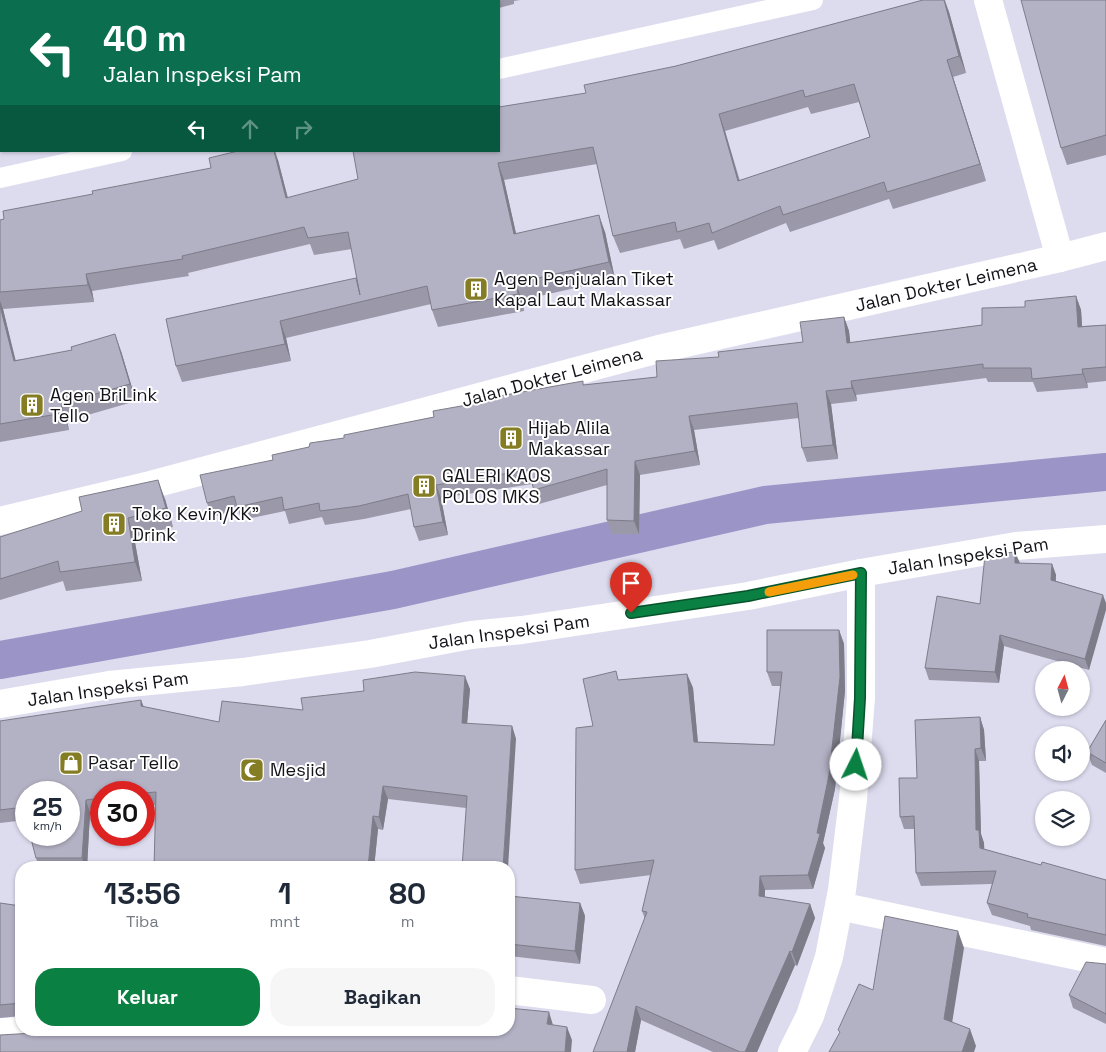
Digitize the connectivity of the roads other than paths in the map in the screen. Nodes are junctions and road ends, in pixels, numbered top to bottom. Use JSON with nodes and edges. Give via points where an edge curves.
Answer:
{"nodes":[{"id":1,"x":813,"y":0,"type":"edge"},
{"id":2,"x":988,"y":0,"type":"edge"},
{"id":3,"x":500,"y":69,"type":"edge"},
{"id":4,"x":117,"y":152,"type":"edge"},
{"id":5,"x":0,"y":178,"type":"edge"},
{"id":6,"x":1106,"y":246,"type":"edge"},
{"id":7,"x":1060,"y":258,"type":"junction"},
{"id":8,"x":0,"y":521,"type":"edge"},
{"id":9,"x":1106,"y":538,"type":"edge"},
{"id":10,"x":861,"y":573,"type":"junction"},
{"id":11,"x":0,"y":704,"type":"edge"},
{"id":12,"x":839,"y":906,"type":"junction"},
{"id":13,"x":1106,"y":962,"type":"edge"},
{"id":14,"x":515,"y":991,"type":"edge"},
{"id":15,"x":592,"y":1000,"type":"dead end"},
{"id":16,"x":15,"y":1031,"type":"edge"},
{"id":17,"x":0,"y":1032,"type":"edge"},
{"id":18,"x":792,"y":1052,"type":"edge"}],
"edges":[{"from":1,"to":3,"type":"lane"},
{"from":2,"to":7,"type":"main road"},
{"from":4,"to":5,"type":"lane"},
{"from":6,"to":7,"type":"main road","name":"Jalan Dokter Leimena"},
{"from":7,"to":8,"type":"main road","name":"Jalan Dokter Leimena","via":[[659,349]]},
{"from":9,"to":10,"type":"main road","name":"Jalan Inspeksi Pam","via":[[1016,546]]},
{"from":10,"to":11,"type":"main road","name":"Jalan Inspeksi Pam","via":[[748,596],[594,620],[471,635],[370,654],[243,672],[109,685]]},
{"from":10,"to":12,"type":"main road","via":[[860,698],[853,799]]},
{"from":12,"to":13,"type":"main road"},
{"from":12,"to":18,"type":"main road","via":[[829,957],[810,1016]]},
{"from":14,"to":15,"type":"main road"},
{"from":16,"to":17,"type":"main road"}]}
